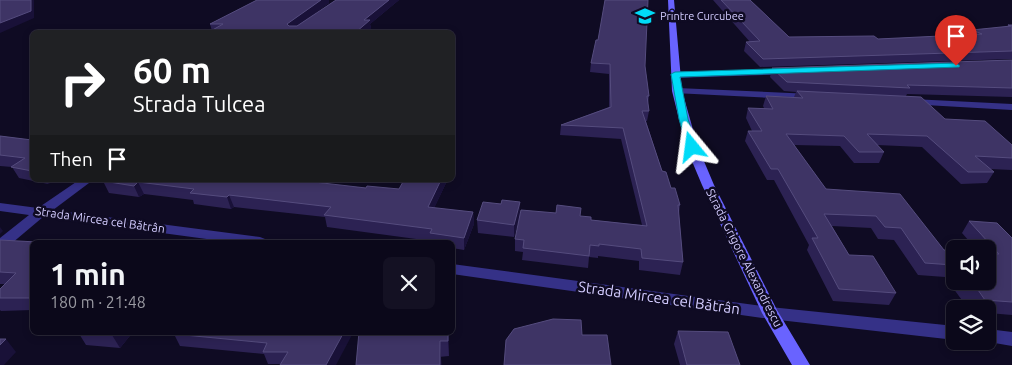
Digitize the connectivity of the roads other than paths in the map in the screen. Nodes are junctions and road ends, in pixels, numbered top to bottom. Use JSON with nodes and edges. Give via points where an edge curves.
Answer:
{"nodes":[{"id":1,"x":671,"y":0,"type":"edge"},
{"id":2,"x":797,"y":72,"type":"edge"},
{"id":3,"x":675,"y":74,"type":"junction"},
{"id":4,"x":677,"y":91,"type":"junction"},
{"id":5,"x":825,"y":98,"type":"edge"},
{"id":6,"x":904,"y":102,"type":"edge"},
{"id":7,"x":1012,"y":107,"type":"edge"},
{"id":8,"x":84,"y":182,"type":"edge"},
{"id":9,"x":0,"y":207,"type":"edge"},
{"id":10,"x":41,"y":212,"type":"junction"},
{"id":11,"x":245,"y":240,"type":"edge"},
{"id":12,"x":0,"y":246,"type":"edge"},
{"id":13,"x":455,"y":269,"type":"edge"},
{"id":14,"x":770,"y":313,"type":"junction"},
{"id":15,"x":946,"y":332,"type":"edge"},
{"id":16,"x":996,"y":337,"type":"edge"},
{"id":17,"x":1012,"y":339,"type":"edge"},
{"id":18,"x":801,"y":365,"type":"edge"}],
"edges":[{"from":1,"to":3,"type":"street","name":"Strada Grigore Alexandrescu"},
{"from":2,"to":3,"type":"street"},
{"from":3,"to":4,"type":"street","name":"Strada Grigore Alexandrescu"},
{"from":4,"to":5,"type":"street"},
{"from":4,"to":14,"type":"street","name":"Strada Grigore Alexandrescu","via":[[698,163]]},
{"from":6,"to":7,"type":"street"},
{"from":8,"to":10,"type":"street"},
{"from":9,"to":10,"type":"street","name":"Strada Mircea cel Bătrân"},
{"from":10,"to":11,"type":"street","name":"Strada Mircea cel Bătrân"},
{"from":10,"to":12,"type":"street"},
{"from":13,"to":14,"type":"street","name":"Strada Mircea cel Bătrân"},
{"from":14,"to":15,"type":"street","name":"Strada Mircea cel Bătrân"},
{"from":14,"to":18,"type":"street","name":"Strada Grigore Alexandrescu"},
{"from":16,"to":17,"type":"street"}]}
